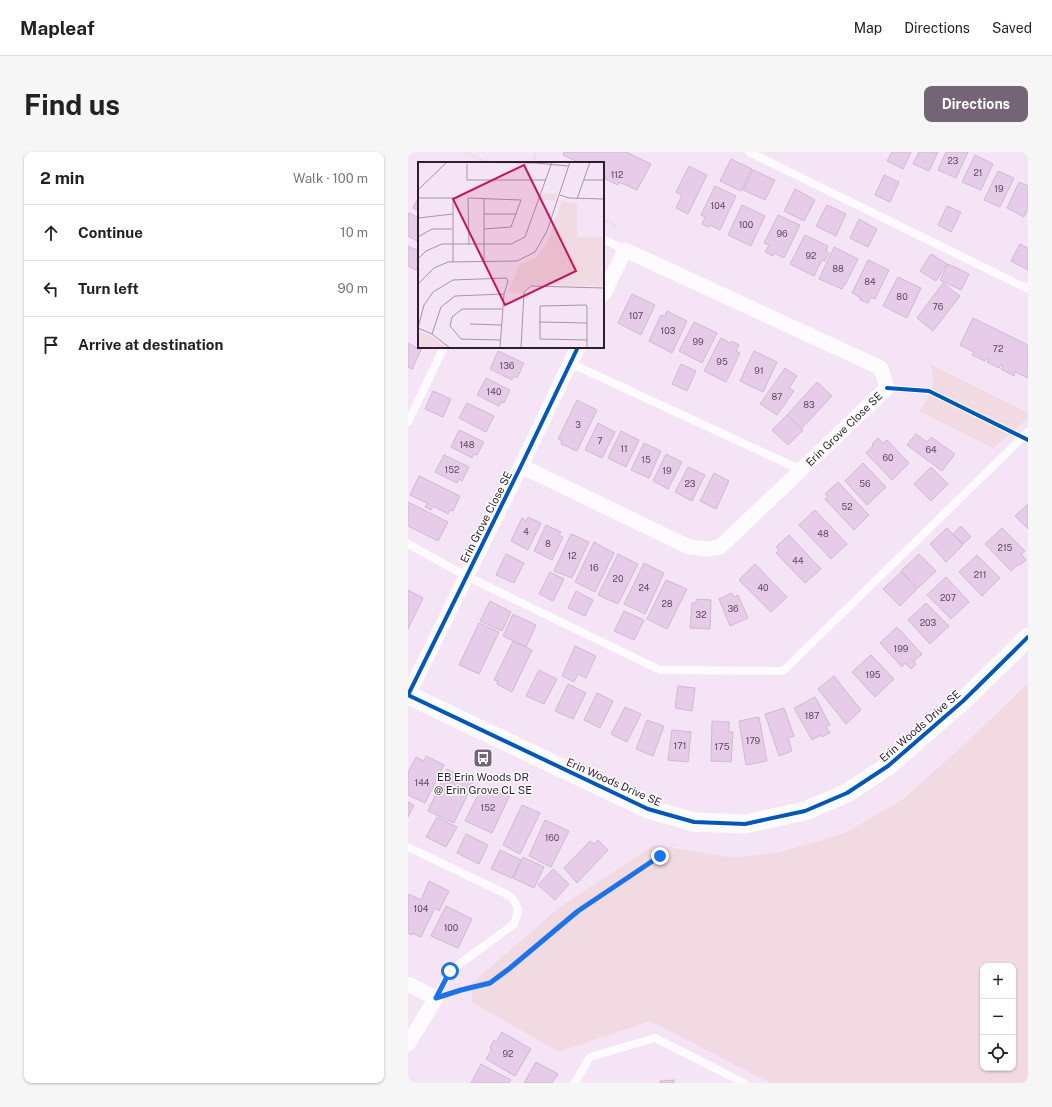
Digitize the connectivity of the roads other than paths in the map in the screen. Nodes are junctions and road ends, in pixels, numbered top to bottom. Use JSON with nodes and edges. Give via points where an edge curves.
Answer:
{"nodes":[{"id":1,"x":749,"y":152,"type":"edge"},
{"id":2,"x":604,"y":240,"type":"edge"},
{"id":3,"x":624,"y":250,"type":"junction"},
{"id":4,"x":1028,"y":288,"type":"edge"},
{"id":5,"x":604,"y":293,"type":"edge"},
{"id":6,"x":444,"y":348,"type":"edge"},
{"id":7,"x":578,"y":348,"type":"edge"},
{"id":8,"x":570,"y":364,"type":"junction"},
{"id":9,"x":408,"y":422,"type":"edge"},
{"id":10,"x":1025,"y":434,"type":"edge"},
{"id":11,"x":521,"y":466,"type":"junction"},
{"id":12,"x":800,"y":470,"type":"junction"},
{"id":13,"x":408,"y":544,"type":"edge"},
{"id":14,"x":466,"y":576,"type":"junction"},
{"id":15,"x":1028,"y":638,"type":"edge"},
{"id":16,"x":408,"y":695,"type":"edge"},
{"id":17,"x":408,"y":847,"type":"edge"},
{"id":18,"x":408,"y":984,"type":"edge"},
{"id":19,"x":436,"y":998,"type":"junction"},
{"id":20,"x":408,"y":1044,"type":"edge"},
{"id":21,"x":575,"y":1083,"type":"edge"},
{"id":22,"x":744,"y":1083,"type":"edge"}],
"edges":[{"from":1,"to":4,"type":"lane"},
{"from":2,"to":3,"type":"lane"},
{"from":3,"to":5,"type":"street"},
{"from":3,"to":12,"type":"street","name":"Erin Grove Close SE","via":[[881,368],[886,388]]},
{"from":6,"to":9,"type":"lane"},
{"from":7,"to":8,"type":"street","name":"Erin Grove Close SE"},
{"from":8,"to":11,"type":"street","name":"Erin Grove Close SE"},
{"from":8,"to":12,"type":"lane"},
{"from":10,"to":14,"type":"lane","via":[[783,671],[660,670]]},
{"from":11,"to":12,"type":"street","name":"Erin Grove Close SE","via":[[689,548],[707,549],[720,547]]},
{"from":11,"to":14,"type":"street","name":"Erin Grove Close SE"},
{"from":13,"to":14,"type":"lane"},
{"from":14,"to":16,"type":"street","name":"Erin Grove Close SE"},
{"from":15,"to":16,"type":"street","name":"Erin Woods Drive SE","via":[[963,701],[888,766],[847,793],[805,811],[746,824],[694,822],[648,809]]},
{"from":17,"to":19,"type":"lane","via":[[510,896],[518,905],[514,924],[450,971]]},
{"from":18,"to":19,"type":"street"},
{"from":19,"to":20,"type":"street"},
{"from":21,"to":22,"type":"lane","via":[[590,1057],[656,1038]]}]}
